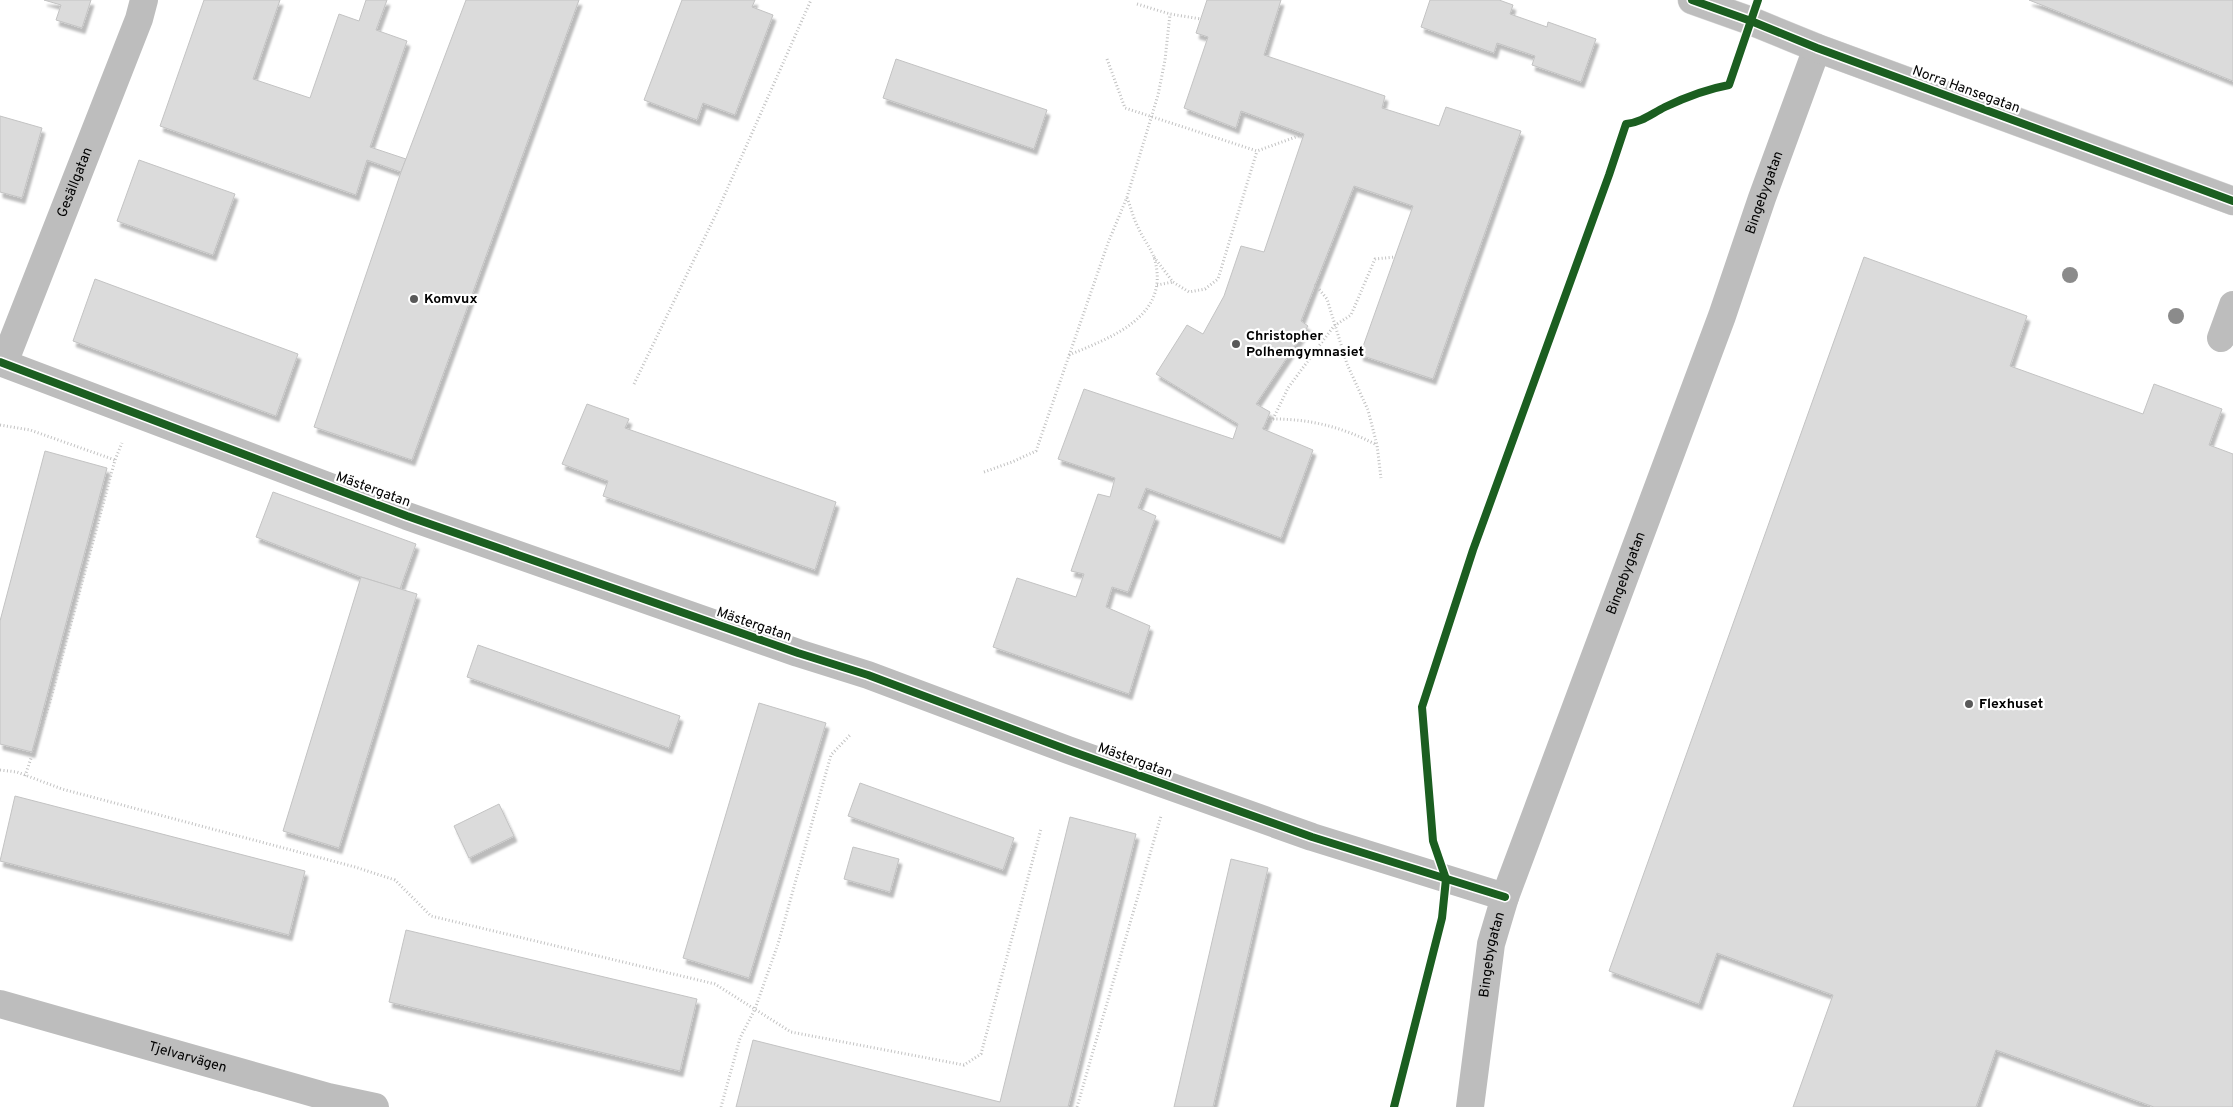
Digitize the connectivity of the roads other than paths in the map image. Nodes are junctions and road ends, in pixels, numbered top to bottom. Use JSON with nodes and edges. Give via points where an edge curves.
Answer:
{"nodes":[{"id":1,"x":144,"y":0,"type":"edge"},
{"id":2,"x":1692,"y":0,"type":"edge"},
{"id":3,"x":1817,"y":48,"type":"junction"},
{"id":4,"x":2233,"y":201,"type":"edge"},
{"id":5,"x":2233,"y":305,"type":"edge"},
{"id":6,"x":2221,"y":338,"type":"dead end"},
{"id":7,"x":2,"y":363,"type":"edge"},
{"id":8,"x":1505,"y":898,"type":"junction"},
{"id":9,"x":0,"y":1004,"type":"edge"},
{"id":10,"x":327,"y":1102,"type":"edge"},
{"id":11,"x":375,"y":1107,"type":"edge"},
{"id":12,"x":1470,"y":1107,"type":"edge"}],
"edges":[{"from":1,"to":7,"type":"street","name":"Gesällgatan","via":[[75,185]]},
{"from":2,"to":3,"type":"street","name":"Norra Hansegatan"},
{"from":3,"to":4,"type":"street","name":"Norra Hansegatan"},
{"from":3,"to":8,"type":"street","name":"Bingebygatan","via":[[1722,316]]},
{"from":5,"to":6,"type":"street"},
{"from":7,"to":8,"type":"street","name":"Mästergatan","via":[[407,516],[868,675],[1321,840]]},
{"from":8,"to":12,"type":"street","name":"Bingebygatan","via":[[1492,944]]},
{"from":9,"to":10,"type":"street","name":"Tjelvarvägen"},
{"from":10,"to":11,"type":"street","name":"Tjelvarvägen"}]}
